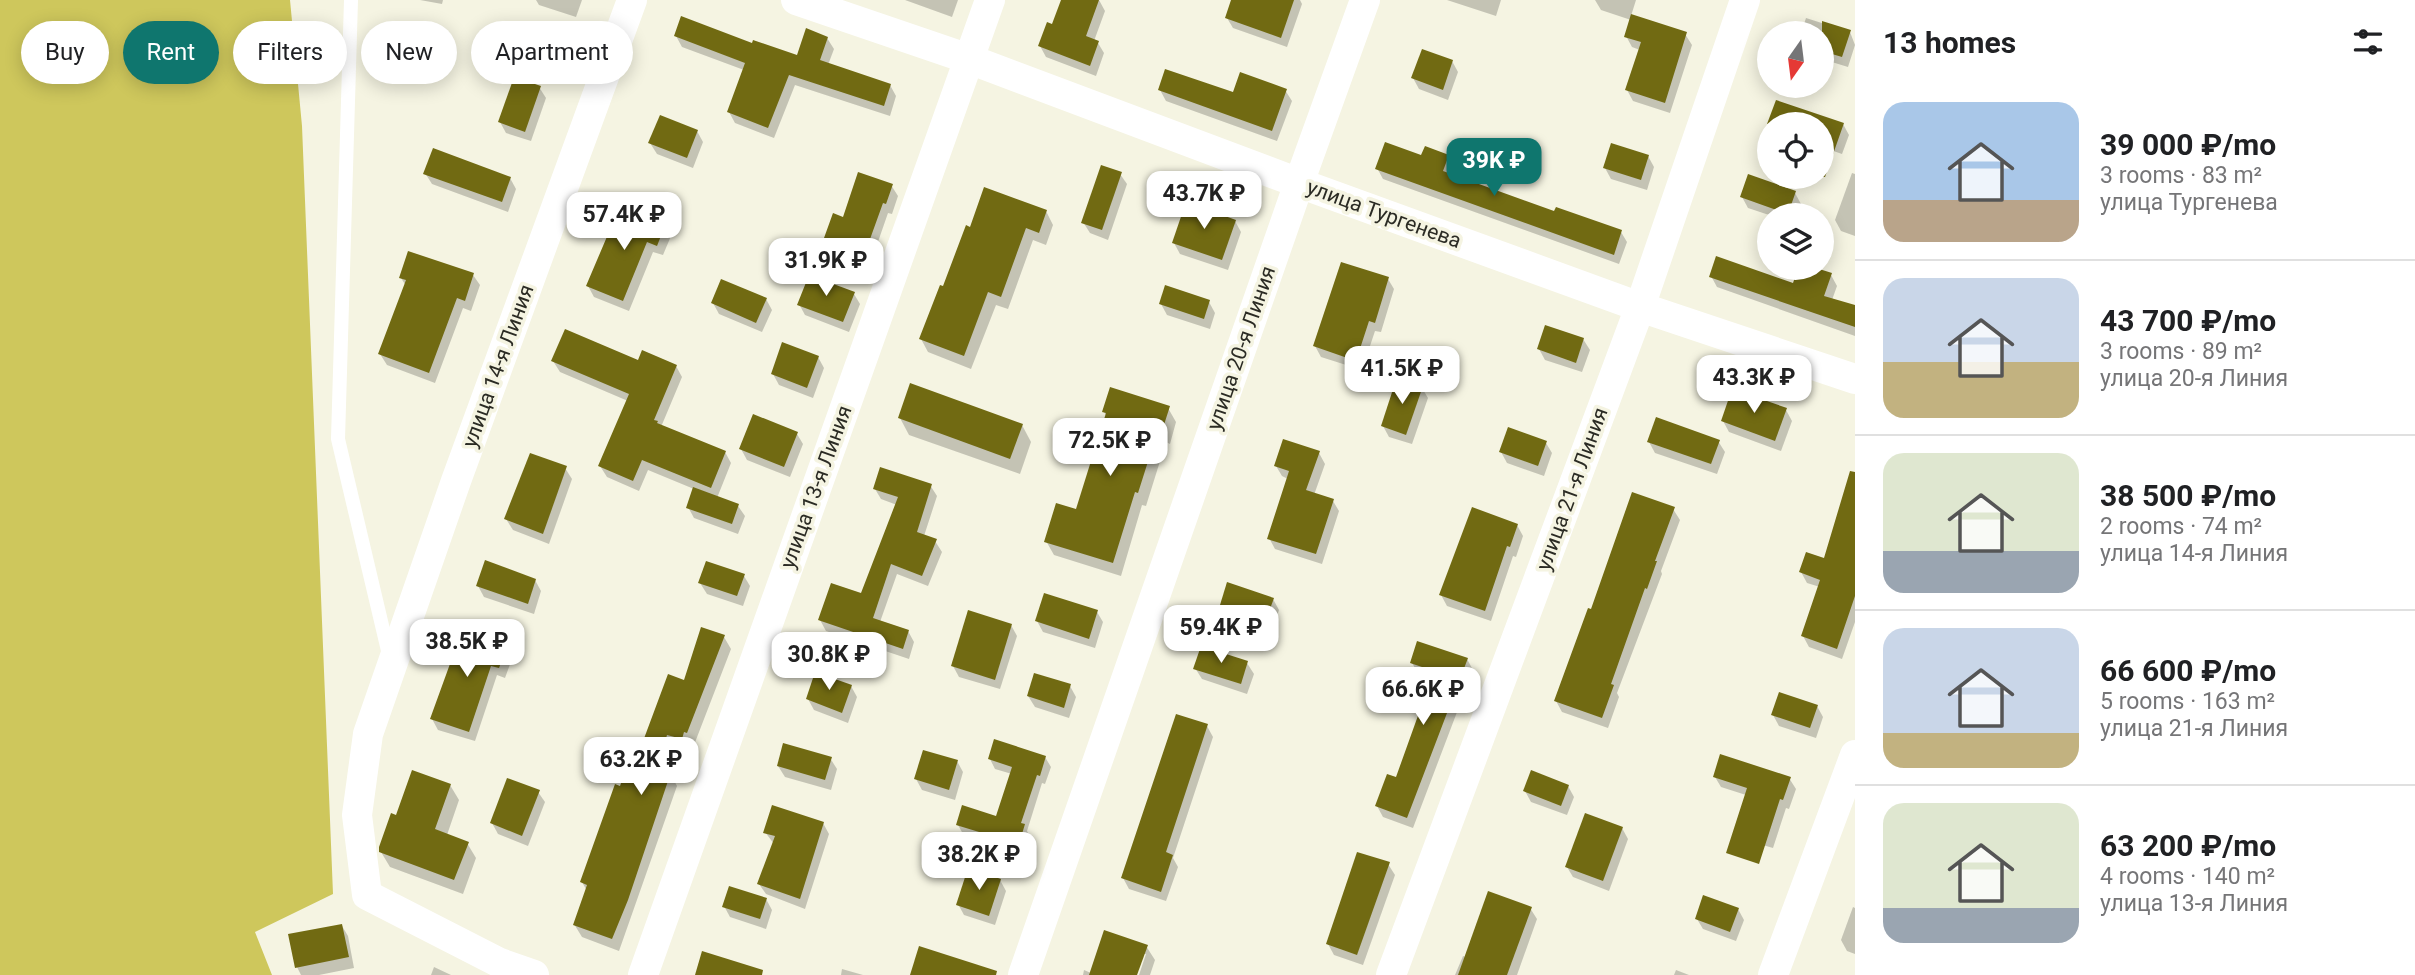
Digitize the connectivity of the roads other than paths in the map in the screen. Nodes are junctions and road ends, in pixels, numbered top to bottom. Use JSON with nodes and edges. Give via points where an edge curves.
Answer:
{"nodes":[{"id":1,"x":351,"y":0,"type":"edge"},
{"id":2,"x":632,"y":0,"type":"edge"},
{"id":3,"x":796,"y":0,"type":"edge"},
{"id":4,"x":990,"y":0,"type":"edge"},
{"id":5,"x":1365,"y":0,"type":"edge"},
{"id":6,"x":1745,"y":0,"type":"edge"},
{"id":7,"x":968,"y":59,"type":"junction"},
{"id":8,"x":1299,"y":183,"type":"junction"},
{"id":9,"x":1640,"y":307,"type":"junction"},
{"id":10,"x":1855,"y":379,"type":"edge"},
{"id":11,"x":392,"y":666,"type":"junction"},
{"id":12,"x":1855,"y":755,"type":"edge"},
{"id":13,"x":534,"y":975,"type":"edge"},
{"id":14,"x":643,"y":975,"type":"edge"},
{"id":15,"x":1023,"y":975,"type":"edge"},
{"id":16,"x":1391,"y":975,"type":"edge"},
{"id":17,"x":1773,"y":975,"type":"edge"}],
"edges":[{"from":1,"to":11,"type":"lane","via":[[338,439]]},
{"from":2,"to":11,"type":"street","name":"улица 14-я Линия"},
{"from":3,"to":7,"type":"street","name":"улица Тургенева"},
{"from":4,"to":7,"type":"street","name":"улица 13-я Линия"},
{"from":5,"to":8,"type":"street","name":"улица 20-я Линия"},
{"from":6,"to":9,"type":"street","name":"улица 21-я Линия"},
{"from":7,"to":8,"type":"street","name":"улица Тургенева"},
{"from":7,"to":14,"type":"street","name":"улица 13-я Линия"},
{"from":8,"to":9,"type":"street","name":"улица Тургенева"},
{"from":8,"to":15,"type":"street","name":"улица 20-я Линия"},
{"from":9,"to":10,"type":"street","name":"улица Тургенева"},
{"from":9,"to":16,"type":"street","name":"улица 21-я Линия"},
{"from":11,"to":13,"type":"street","name":"улица 14-я Линия","via":[[368,734],[357,815],[366,895],[500,963]]},
{"from":12,"to":17,"type":"street"}]}
